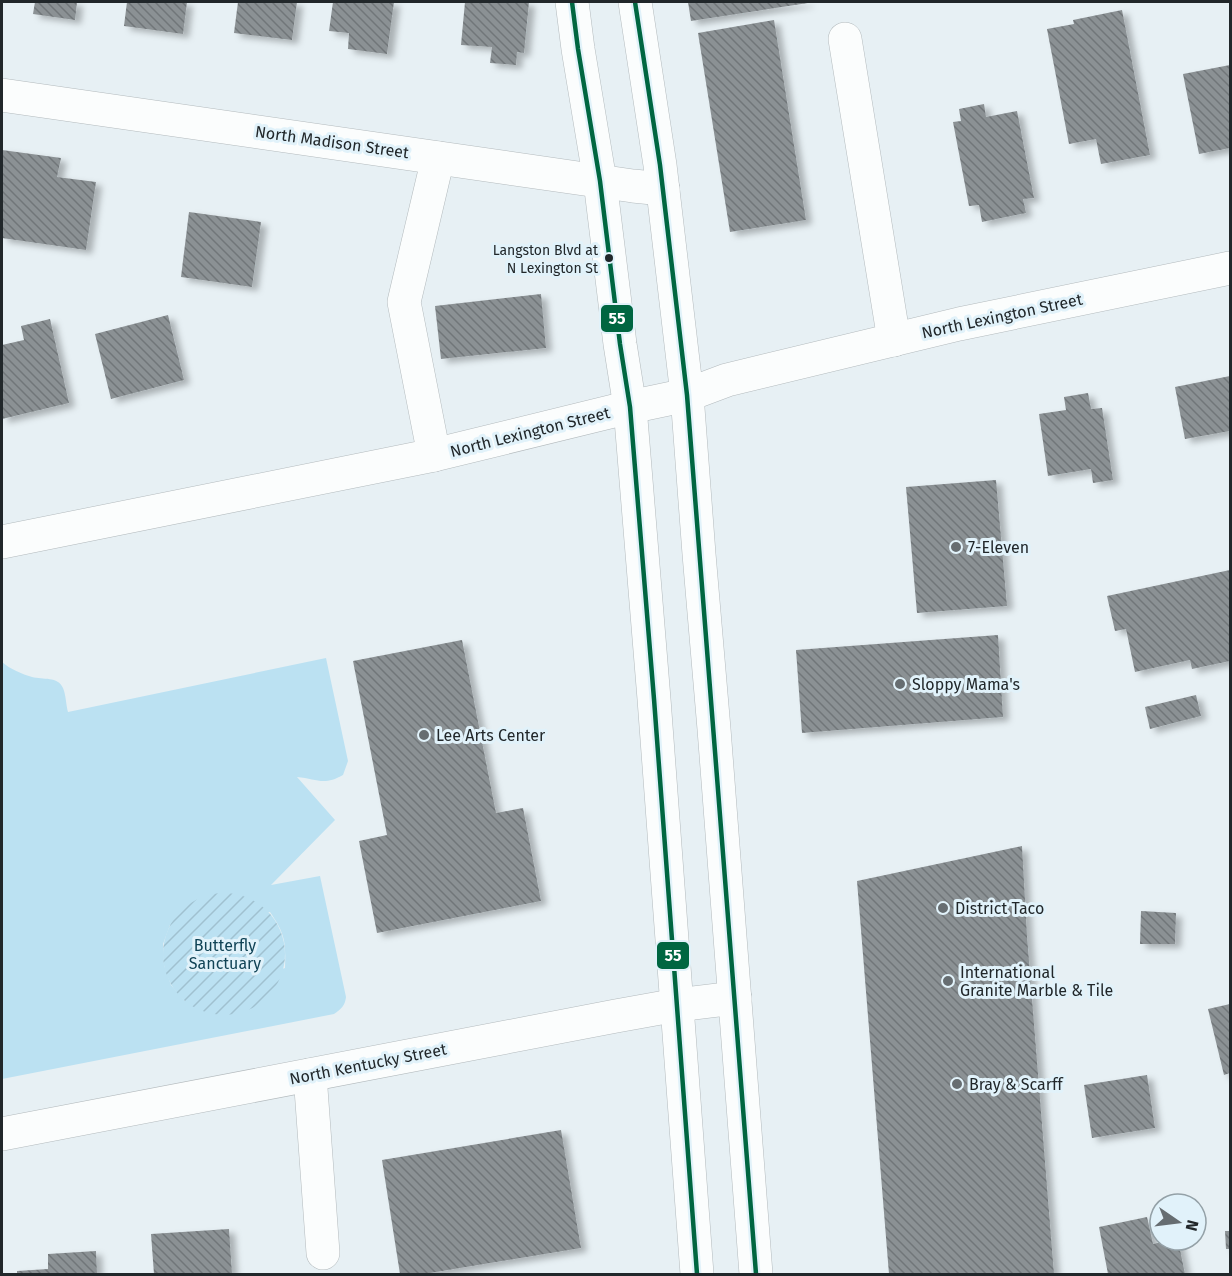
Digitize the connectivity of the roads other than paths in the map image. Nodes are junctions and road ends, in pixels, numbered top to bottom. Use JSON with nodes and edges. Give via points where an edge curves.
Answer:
{"nodes":[{"id":1,"x":572,"y":2,"type":"edge"},
{"id":2,"x":635,"y":2,"type":"edge"},
{"id":3,"x":845,"y":39,"type":"dead end"},
{"id":4,"x":2,"y":95,"type":"edge"},
{"id":5,"x":438,"y":158,"type":"junction"},
{"id":6,"x":600,"y":181,"type":"junction"},
{"id":7,"x":663,"y":189,"type":"junction"},
{"id":8,"x":1230,"y":268,"type":"edge"},
{"id":9,"x":894,"y":340,"type":"junction"},
{"id":10,"x":687,"y":395,"type":"junction"},
{"id":11,"x":630,"y":407,"type":"junction"},
{"id":12,"x":434,"y":455,"type":"junction"},
{"id":13,"x":2,"y":542,"type":"edge"},
{"id":14,"x":735,"y":998,"type":"junction"},
{"id":15,"x":677,"y":1005,"type":"junction"},
{"id":16,"x":310,"y":1075,"type":"junction"},
{"id":17,"x":2,"y":1134,"type":"edge"},
{"id":18,"x":323,"y":1253,"type":"dead end"},
{"id":19,"x":697,"y":1275,"type":"edge"},
{"id":20,"x":756,"y":1275,"type":"edge"}],
"edges":[{"from":1,"to":6,"type":"street"},
{"from":2,"to":7,"type":"street"},
{"from":3,"to":9,"type":"street"},
{"from":4,"to":5,"type":"street","name":"North Madison Street"},
{"from":5,"to":6,"type":"street","name":"North Madison Street"},
{"from":5,"to":12,"type":"street","via":[[404,302]]},
{"from":6,"to":7,"type":"street","name":"North Madison Street"},
{"from":6,"to":11,"type":"street"},
{"from":7,"to":10,"type":"street"},
{"from":8,"to":9,"type":"street","name":"North Lexington Street"},
{"from":9,"to":10,"type":"street","name":"North Lexington Street","via":[[727,380]]},
{"from":10,"to":11,"type":"street","name":"North Lexington Street"},
{"from":10,"to":14,"type":"street"},
{"from":11,"to":12,"type":"street","name":"North Lexington Street"},
{"from":11,"to":15,"type":"street"},
{"from":12,"to":13,"type":"street","name":"North Lexington Street"},
{"from":14,"to":15,"type":"street","name":"North Kentucky Street"},
{"from":14,"to":20,"type":"street"},
{"from":15,"to":16,"type":"street","name":"North Kentucky Street"},
{"from":15,"to":19,"type":"street"},
{"from":16,"to":17,"type":"street","name":"North Kentucky Street"},
{"from":16,"to":18,"type":"street"}]}
